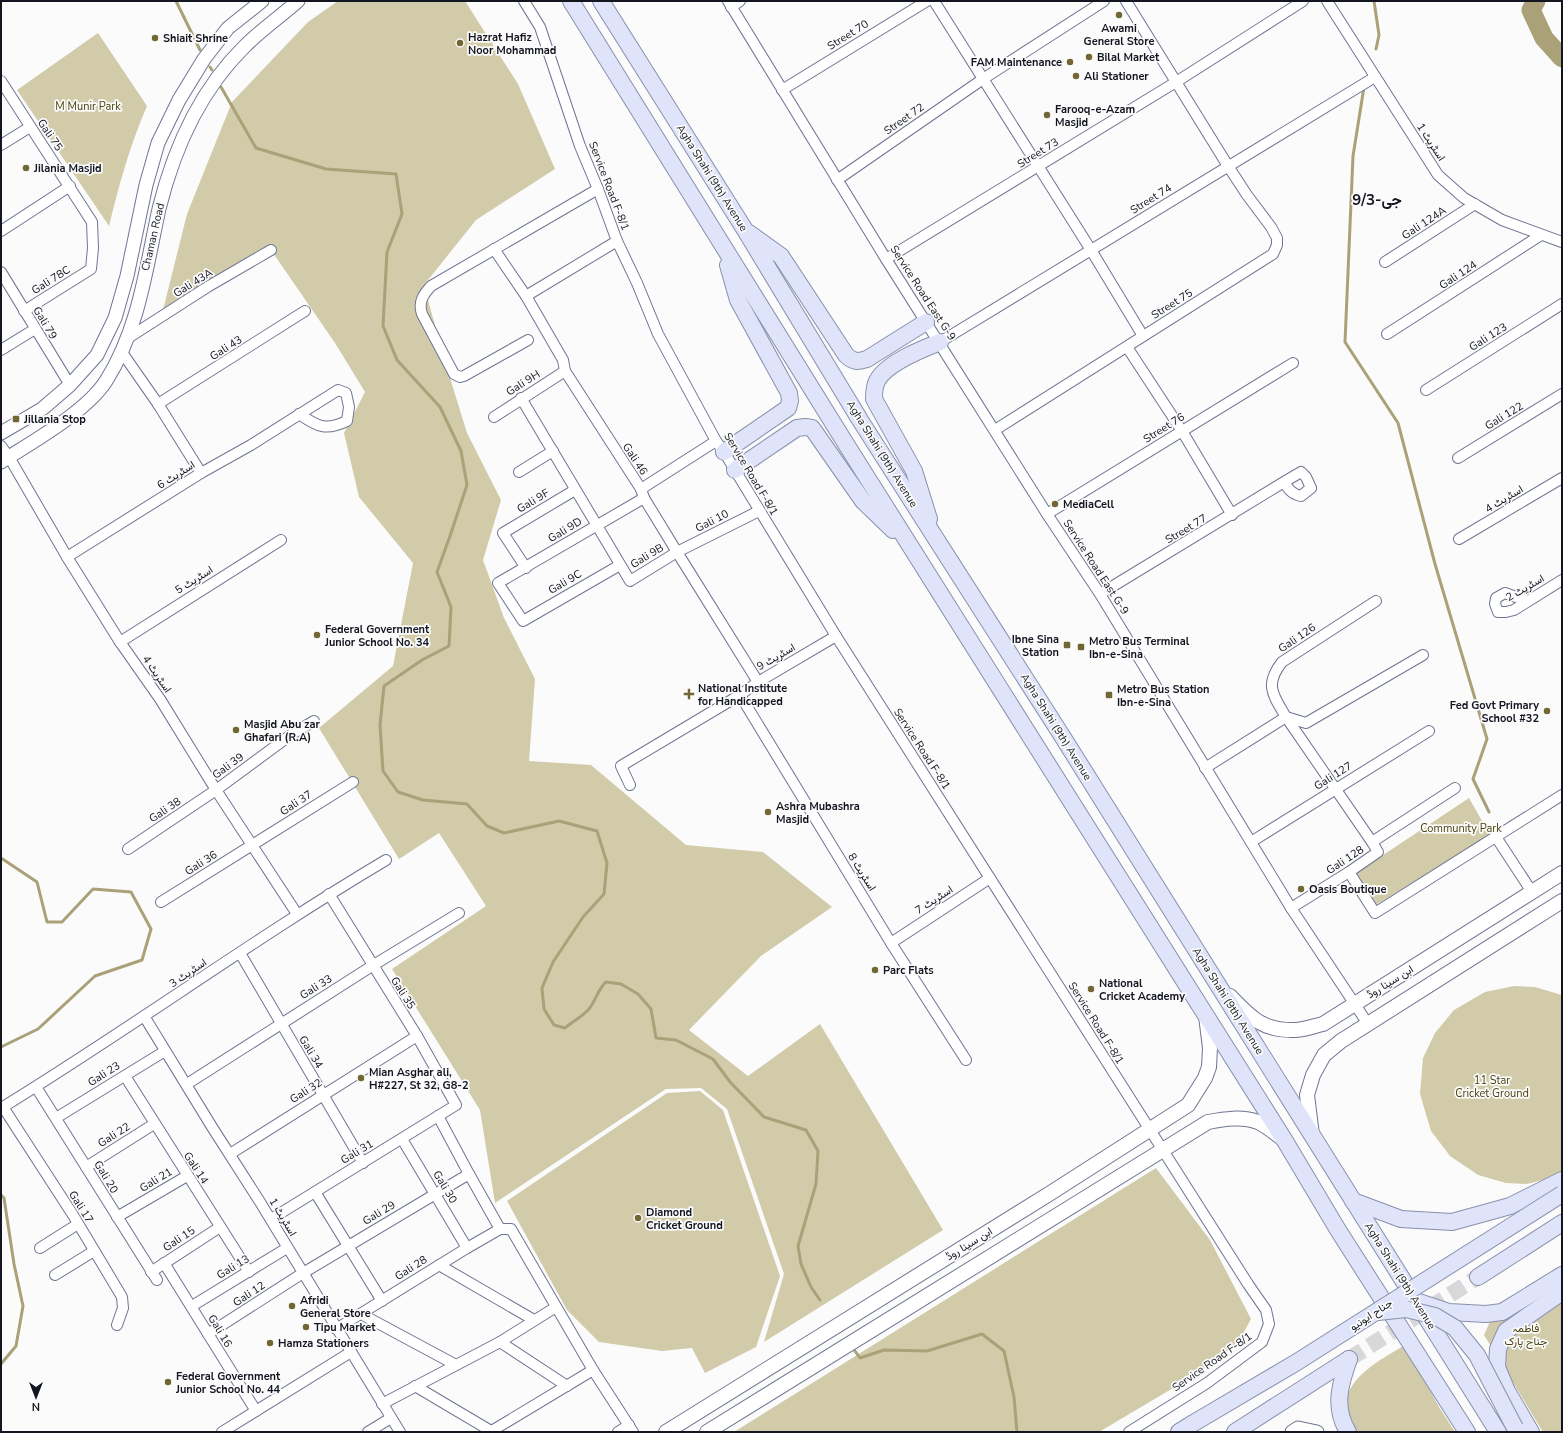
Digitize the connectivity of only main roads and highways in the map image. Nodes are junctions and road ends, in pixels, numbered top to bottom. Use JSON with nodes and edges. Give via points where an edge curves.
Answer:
{"nodes":[{"id":1,"x":571,"y":1,"type":"edge"},
{"id":2,"x":601,"y":1,"type":"edge"},
{"id":3,"x":745,"y":230,"type":"junction"},
{"id":4,"x":721,"y":244,"type":"junction"},
{"id":5,"x":926,"y":322,"type":"road end"},
{"id":6,"x":940,"y":342,"type":"road end"},
{"id":7,"x":720,"y":446,"type":"road end"},
{"id":8,"x":735,"y":470,"type":"road end"},
{"id":9,"x":934,"y":536,"type":"junction"},
{"id":10,"x":914,"y":551,"type":"junction"},
{"id":11,"x":1002,"y":642,"type":"junction"},
{"id":12,"x":978,"y":653,"type":"junction"},
{"id":13,"x":1562,"y":873,"type":"edge"},
{"id":14,"x":1562,"y":901,"type":"edge"},
{"id":15,"x":1216,"y":983,"type":"junction"},
{"id":16,"x":1206,"y":1014,"type":"junction"},
{"id":17,"x":1313,"y":1137,"type":"junction"},
{"id":18,"x":1285,"y":1141,"type":"junction"},
{"id":19,"x":1562,"y":1180,"type":"edge"},
{"id":20,"x":1562,"y":1194,"type":"edge"},
{"id":21,"x":1353,"y":1201,"type":"junction"},
{"id":22,"x":1562,"y":1223,"type":"edge"},
{"id":23,"x":1562,"y":1275,"type":"edge"},
{"id":24,"x":1478,"y":1277,"type":"tunnel mouth"},
{"id":25,"x":1562,"y":1292,"type":"edge"},
{"id":26,"x":1416,"y":1301,"type":"junction"},
{"id":27,"x":1374,"y":1312,"type":"junction"},
{"id":28,"x":1452,"y":1358,"type":"junction"},
{"id":29,"x":1428,"y":1371,"type":"junction"},
{"id":30,"x":1473,"y":1392,"type":"junction"},
{"id":31,"x":1450,"y":1404,"type":"junction"},
{"id":32,"x":1516,"y":1430,"type":"edge"},
{"id":33,"x":666,"y":1432,"type":"edge"},
{"id":34,"x":707,"y":1432,"type":"edge"},
{"id":35,"x":1179,"y":1432,"type":"edge"},
{"id":36,"x":1235,"y":1432,"type":"edge"},
{"id":37,"x":1348,"y":1432,"type":"edge"},
{"id":38,"x":1468,"y":1432,"type":"edge"},
{"id":39,"x":1498,"y":1432,"type":"edge"},
{"id":40,"x":1531,"y":1432,"type":"edge"}],
"edges":[{"from":1,"to":4,"type":"main road"},
{"from":2,"to":3,"type":"main road","name":"Agha Shahi (9th) Avenue"},
{"from":3,"to":5,"type":"main road","via":[[781,256],[850,359],[856,362],[868,359]]},
{"from":3,"to":9,"type":"main road","name":"Agha Shahi (9th) Avenue","via":[[860,420]]},
{"from":4,"to":7,"type":"main road","via":[[738,300],[789,393],[790,401],[788,408]]},
{"from":4,"to":10,"type":"main road"},
{"from":6,"to":9,"type":"main road","via":[[913,352],[890,367],[877,380],[874,390],[874,399],[914,471]]},
{"from":8,"to":10,"type":"main road","via":[[797,428],[812,428],[863,501]]},
{"from":9,"to":11,"type":"main road","name":"Agha Shahi (9th) Avenue"},
{"from":10,"to":12,"type":"main road"},
{"from":11,"to":12,"type":"main road","via":[[988,637],[982,640]]},
{"from":11,"to":15,"type":"main road","name":"Agha Shahi (9th) Avenue"},
{"from":12,"to":16,"type":"main road"},
{"from":13,"to":15,"type":"main road","name":"ابن سینا روڈ","via":[[1322,1024],[1297,1030],[1270,1028],[1249,1016]]},
{"from":14,"to":17,"type":"main road","via":[[1341,1041],[1324,1055],[1306,1095]]},
{"from":15,"to":17,"type":"main road","name":"Agha Shahi (9th) Avenue"},
{"from":16,"to":18,"type":"main road"},
{"from":16,"to":33,"type":"main road","name":"ابن سینا روڈ","via":[[1210,1048],[1209,1067],[1188,1106]]},
{"from":17,"to":21,"type":"main road","name":"Agha Shahi (9th) Avenue"},
{"from":18,"to":29,"type":"main road"},
{"from":18,"to":34,"type":"main road","name":"ابن سینا روڈ","via":[[1258,1122],[1226,1118],[1208,1122]]},
{"from":19,"to":21,"type":"main road","via":[[1510,1206],[1452,1222],[1401,1219]]},
{"from":20,"to":27,"type":"main road","name":"جناح ایونیو","bridge":true},
{"from":21,"to":26,"type":"main road","name":"Agha Shahi (9th) Avenue"},
{"from":22,"to":24,"type":"main road"},
{"from":23,"to":26,"type":"main road","via":[[1502,1312],[1448,1312]]},
{"from":25,"to":40,"type":"main road","via":[[1506,1331],[1498,1349],[1497,1367],[1507,1391]]},
{"from":26,"to":28,"type":"main road","name":"Agha Shahi (9th) Avenue"},
{"from":27,"to":32,"type":"main road","bridge":true,"via":[[1406,1309],[1435,1316],[1455,1328],[1477,1355]]},
{"from":27,"to":35,"type":"main road","name":"جناح ایونیو","bridge":true,"via":[[1297,1362]]},
{"from":28,"to":29,"type":"main road","via":[[1448,1373],[1443,1375]]},
{"from":28,"to":30,"type":"main road","name":"Agha Shahi (9th) Avenue"},
{"from":29,"to":31,"type":"main road"},
{"from":30,"to":31,"type":"main road","via":[[1462,1384],[1450,1385]]},
{"from":30,"to":39,"type":"main road","name":"Agha Shahi (9th) Avenue"},
{"from":31,"to":38,"type":"main road"},
{"from":36,"to":37,"type":"main road","via":[[1349,1359],[1338,1400],[1344,1426]]}]}
